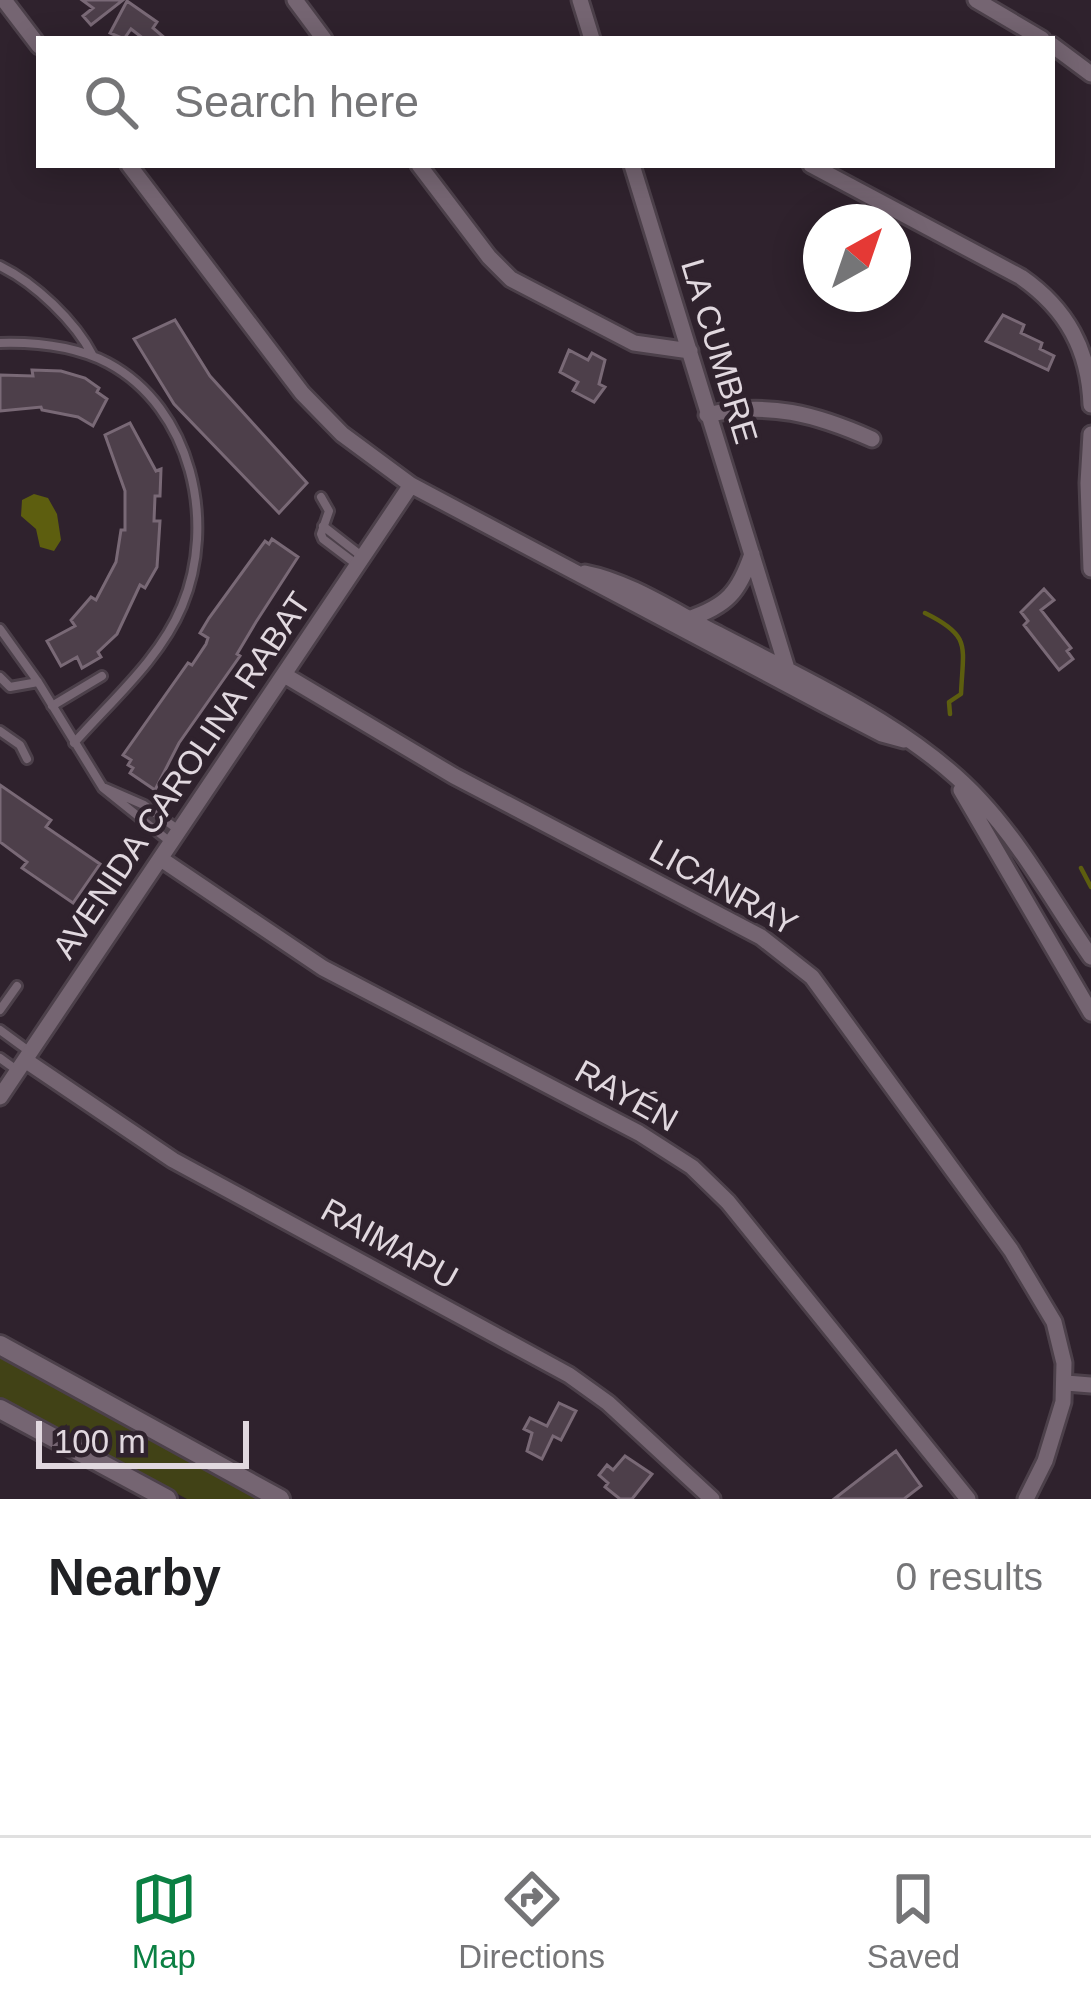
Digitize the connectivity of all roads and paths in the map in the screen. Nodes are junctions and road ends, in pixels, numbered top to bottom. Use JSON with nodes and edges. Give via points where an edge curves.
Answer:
{"nodes":[{"id":1,"x":4,"y":0,"type":"edge"},
{"id":2,"x":295,"y":0,"type":"edge"},
{"id":3,"x":580,"y":0,"type":"edge"},
{"id":4,"x":976,"y":0,"type":"edge"},
{"id":5,"x":322,"y":36,"type":"edge"},
{"id":6,"x":591,"y":36,"type":"edge"},
{"id":7,"x":1037,"y":36,"type":"edge"},
{"id":8,"x":36,"y":42,"type":"edge"},
{"id":9,"x":1055,"y":47,"type":"edge"},
{"id":10,"x":1091,"y":74,"type":"edge"},
{"id":11,"x":131,"y":168,"type":"edge"},
{"id":12,"x":421,"y":168,"type":"edge"},
{"id":13,"x":633,"y":168,"type":"edge"},
{"id":14,"x":817,"y":168,"type":"edge"},
{"id":15,"x":0,"y":266,"type":"edge"},
{"id":16,"x":0,"y":343,"type":"edge"},
{"id":17,"x":690,"y":351,"type":"junction"},
{"id":18,"x":93,"y":357,"type":"junction"},
{"id":19,"x":1091,"y":406,"type":"edge"},
{"id":20,"x":707,"y":415,"type":"junction"},
{"id":21,"x":1091,"y":434,"type":"edge"},
{"id":22,"x":872,"y":439,"type":"dead end"},
{"id":23,"x":411,"y":485,"type":"junction"},
{"id":24,"x":321,"y":497,"type":"dead end"},
{"id":25,"x":752,"y":554,"type":"junction"},
{"id":26,"x":361,"y":562,"type":"junction"},
{"id":27,"x":1091,"y":569,"type":"edge"},
{"id":28,"x":578,"y":571,"type":"junction"},
{"id":29,"x":688,"y":619,"type":"junction"},
{"id":30,"x":0,"y":629,"type":"edge"},
{"id":31,"x":102,"y":676,"type":"dead end"},
{"id":32,"x":286,"y":676,"type":"junction"},
{"id":33,"x":0,"y":677,"type":"edge"},
{"id":34,"x":790,"y":679,"type":"junction"},
{"id":35,"x":38,"y":682,"type":"junction"},
{"id":36,"x":52,"y":706,"type":"junction"},
{"id":37,"x":0,"y":731,"type":"edge"},
{"id":38,"x":74,"y":743,"type":"junction"},
{"id":39,"x":27,"y":759,"type":"dead end"},
{"id":40,"x":950,"y":772,"type":"junction"},
{"id":41,"x":103,"y":788,"type":"junction"},
{"id":42,"x":176,"y":837,"type":"junction"},
{"id":43,"x":160,"y":859,"type":"junction"},
{"id":44,"x":1024,"y":860,"type":"junction"},
{"id":45,"x":1046,"y":935,"type":"junction"},
{"id":46,"x":1091,"y":957,"type":"edge"},
{"id":47,"x":17,"y":986,"type":"dead end"},
{"id":48,"x":0,"y":1010,"type":"edge"},
{"id":49,"x":1091,"y":1013,"type":"edge"},
{"id":50,"x":0,"y":1030,"type":"edge"},
{"id":51,"x":0,"y":1058,"type":"edge"},
{"id":52,"x":14,"y":1074,"type":"edge"},
{"id":53,"x":0,"y":1345,"type":"edge"},
{"id":54,"x":1066,"y":1383,"type":"junction"},
{"id":55,"x":1091,"y":1385,"type":"edge"},
{"id":56,"x":0,"y":1409,"type":"edge"},
{"id":57,"x":275,"y":1498,"type":"edge"},
{"id":58,"x":167,"y":1499,"type":"edge"},
{"id":59,"x":712,"y":1499,"type":"edge"},
{"id":60,"x":968,"y":1499,"type":"edge"},
{"id":61,"x":1026,"y":1499,"type":"edge"}],
"edges":[{"from":1,"to":8,"type":"street"},
{"from":2,"to":5,"type":"street"},
{"from":3,"to":6,"type":"street"},
{"from":4,"to":7,"type":"street"},
{"from":9,"to":10,"type":"street"},
{"from":11,"to":23,"type":"street","via":[[302,393]]},
{"from":12,"to":17,"type":"street","via":[[512,279],[634,343]]},
{"from":13,"to":17,"type":"street","name":"LA CUMBRE"},
{"from":14,"to":19,"type":"street","via":[[1047,297],[1082,348]]},
{"from":15,"to":18,"type":"lane","via":[[34,289]]},
{"from":16,"to":18,"type":"lane"},
{"from":17,"to":20,"type":"street","name":"LA CUMBRE"},
{"from":18,"to":38,"type":"lane","via":[[124,373],[160,411],[188,464],[200,523],[188,590],[170,630]]},
{"from":20,"to":22,"type":"street","via":[[786,409]]},
{"from":20,"to":25,"type":"street","name":"LA CUMBRE"},
{"from":21,"to":27,"type":"street"},
{"from":23,"to":26,"type":"street","name":"AVENIDA CAROLINA RABAT"},
{"from":23,"to":28,"type":"street"},
{"from":24,"to":26,"type":"lane","via":[[329,511],[323,539]]},
{"from":25,"to":29,"type":"street","via":[[734,596]]},
{"from":25,"to":34,"type":"street","name":"LA CUMBRE"},
{"from":26,"to":32,"type":"street","name":"AVENIDA CAROLINA RABAT"},
{"from":28,"to":29,"type":"street"},
{"from":28,"to":34,"type":"street"},
{"from":29,"to":34,"type":"street"},
{"from":30,"to":35,"type":"lane"},
{"from":31,"to":36,"type":"lane"},
{"from":32,"to":42,"type":"street","name":"AVENIDA CAROLINA RABAT"},
{"from":32,"to":54,"type":"street","name":"LICANRAY","via":[[799,964],[1011,1250],[1054,1322]]},
{"from":33,"to":35,"type":"lane","via":[[10,687]]},
{"from":34,"to":40,"type":"street"},
{"from":35,"to":36,"type":"lane"},
{"from":36,"to":38,"type":"lane"},
{"from":37,"to":39,"type":"lane"},
{"from":38,"to":41,"type":"lane"},
{"from":40,"to":44,"type":"street"},
{"from":40,"to":45,"type":"street"},
{"from":41,"to":42,"type":"lane","via":[[136,818]]},
{"from":41,"to":42,"type":"lane","via":[[144,805]]},
{"from":42,"to":43,"type":"street","name":"AVENIDA CAROLINA RABAT"},
{"from":43,"to":52,"type":"street","name":"AVENIDA CAROLINA RABAT"},
{"from":43,"to":60,"type":"street","name":"RAYÉN","via":[[323,968],[692,1167]]},
{"from":44,"to":45,"type":"street"},
{"from":44,"to":46,"type":"street"},
{"from":45,"to":49,"type":"street"},
{"from":47,"to":48,"type":"lane"},
{"from":50,"to":52,"type":"lane"},
{"from":51,"to":52,"type":"lane"},
{"from":52,"to":59,"type":"street","name":"RAIMAPU","via":[[569,1375]]},
{"from":53,"to":57,"type":"street"},
{"from":54,"to":55,"type":"street"},
{"from":54,"to":61,"type":"street"},
{"from":56,"to":58,"type":"street"}]}
